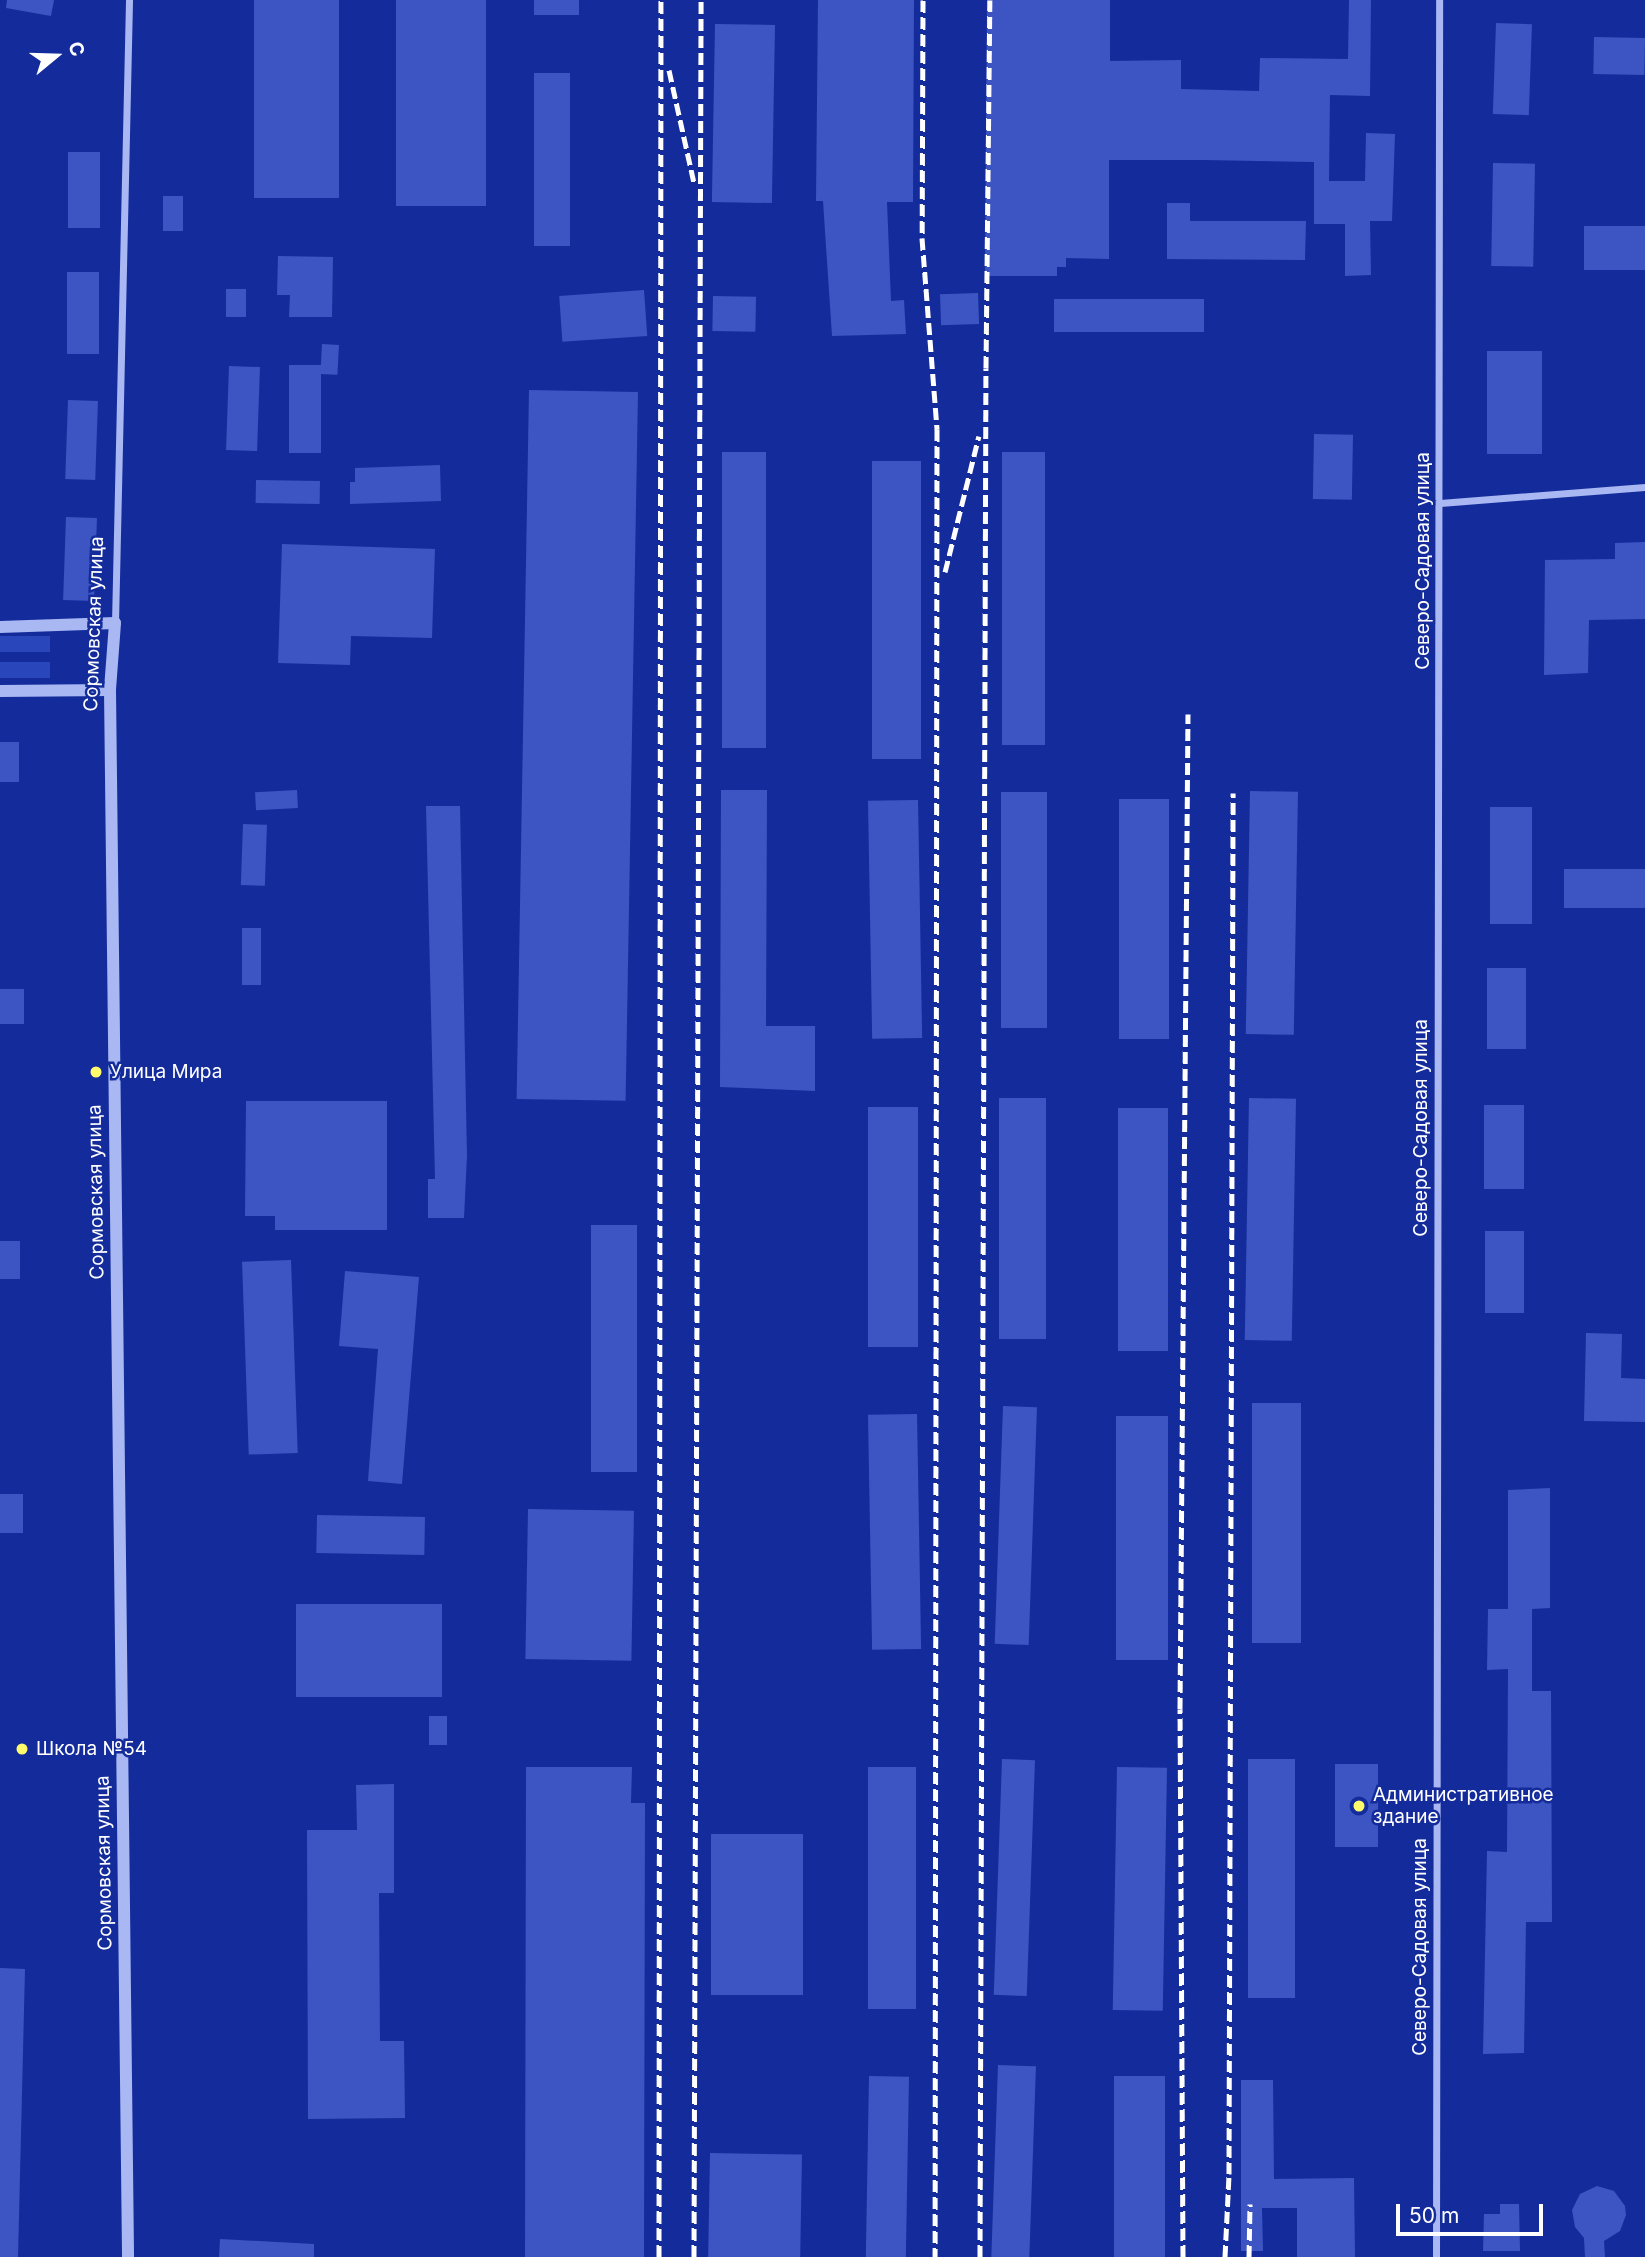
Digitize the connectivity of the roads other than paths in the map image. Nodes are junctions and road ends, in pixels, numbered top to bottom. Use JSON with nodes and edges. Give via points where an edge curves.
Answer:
{"nodes":[{"id":1,"x":129,"y":0,"type":"edge"},
{"id":2,"x":1439,"y":0,"type":"edge"},
{"id":3,"x":1645,"y":486,"type":"edge"},
{"id":4,"x":1440,"y":503,"type":"junction"},
{"id":5,"x":115,"y":623,"type":"junction"},
{"id":6,"x":0,"y":627,"type":"edge"},
{"id":7,"x":110,"y":690,"type":"junction"},
{"id":8,"x":0,"y":691,"type":"edge"},
{"id":9,"x":128,"y":2257,"type":"edge"},
{"id":10,"x":1436,"y":2257,"type":"edge"}],
"edges":[{"from":1,"to":5,"type":"street","name":"Сормовская улица"},
{"from":2,"to":4,"type":"street","name":"Северо-Садовая улица"},
{"from":3,"to":4,"type":"street"},
{"from":4,"to":10,"type":"street","name":"Северо-Садовая улица"},
{"from":5,"to":6,"type":"street"},
{"from":5,"to":7,"type":"street","name":"Сормовская улица"},
{"from":7,"to":8,"type":"street"},
{"from":7,"to":9,"type":"street","name":"Сормовская улица"}]}
